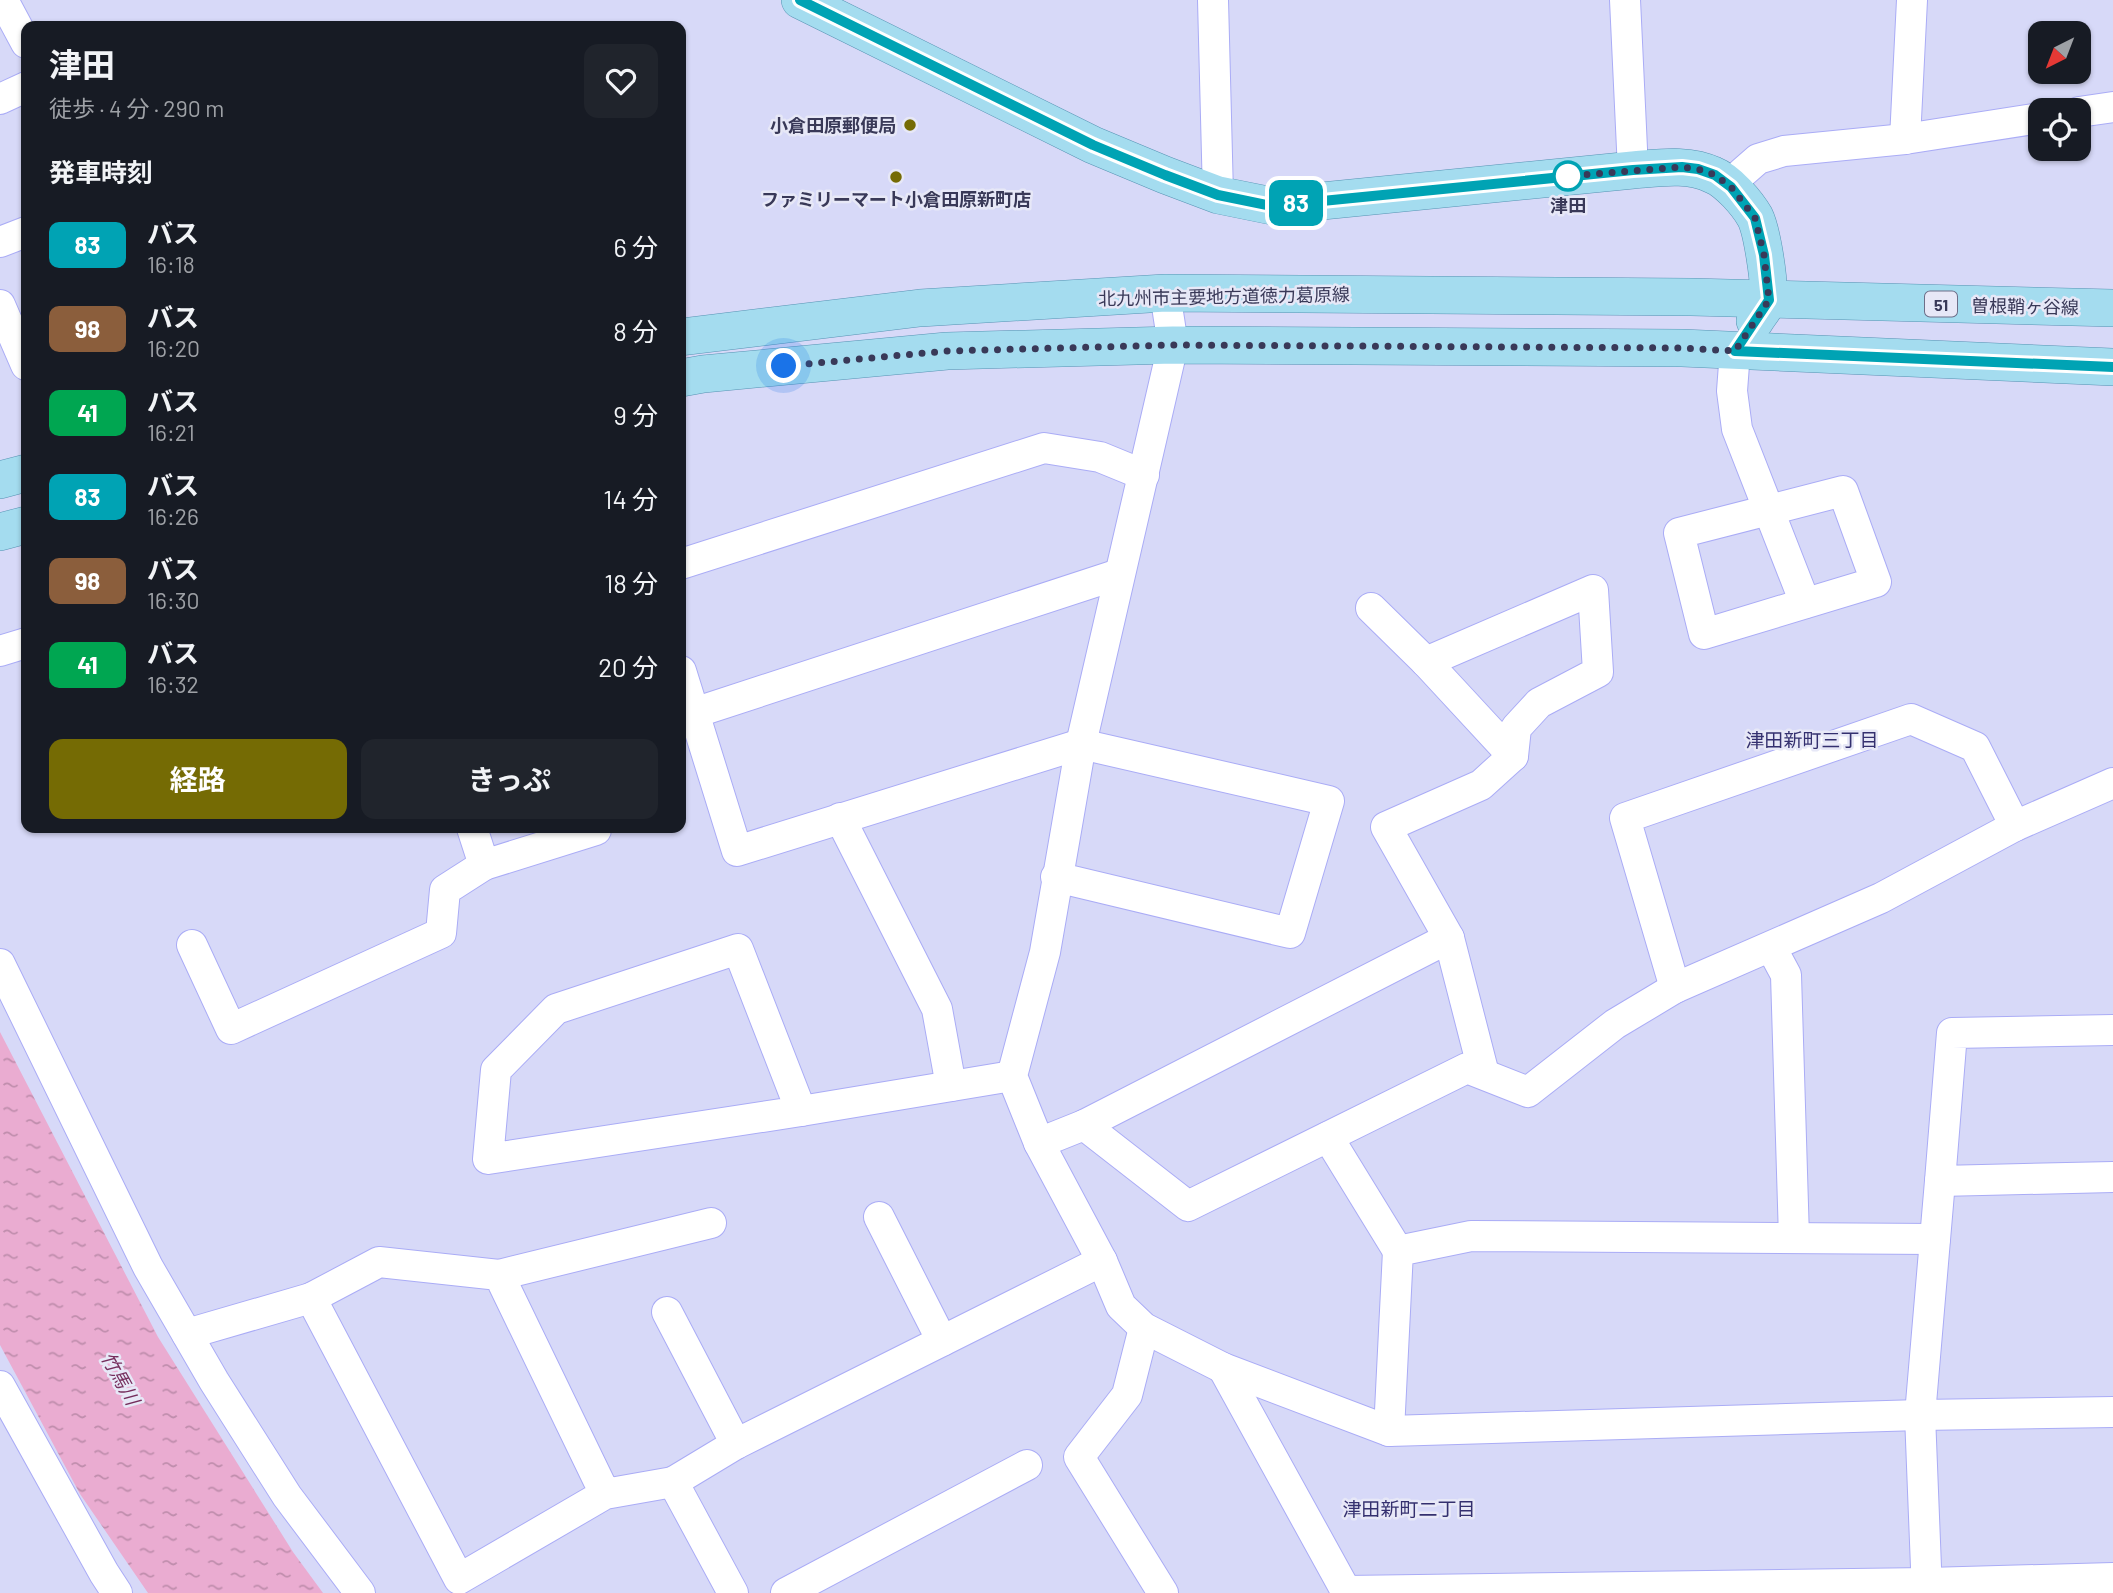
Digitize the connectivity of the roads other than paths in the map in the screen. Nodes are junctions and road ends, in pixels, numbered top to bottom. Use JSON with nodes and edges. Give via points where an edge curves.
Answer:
{"nodes":[{"id":1,"x":3,"y":0,"type":"edge"},
{"id":2,"x":800,"y":0,"type":"edge"},
{"id":3,"x":1213,"y":0,"type":"edge"},
{"id":4,"x":1625,"y":0,"type":"edge"},
{"id":5,"x":1912,"y":0,"type":"edge"},
{"id":6,"x":21,"y":34,"type":"edge"},
{"id":7,"x":21,"y":89,"type":"edge"},
{"id":8,"x":0,"y":99,"type":"edge"},
{"id":9,"x":2113,"y":107,"type":"edge"},
{"id":10,"x":2091,"y":110,"type":"edge"},
{"id":11,"x":2028,"y":120,"type":"edge"},
{"id":12,"x":1905,"y":139,"type":"junction"},
{"id":13,"x":1633,"y":170,"type":"junction"},
{"id":14,"x":1731,"y":187,"type":"junction"},
{"id":15,"x":1218,"y":195,"type":"junction"},
{"id":16,"x":21,"y":234,"type":"edge"},
{"id":17,"x":0,"y":242,"type":"edge"},
{"id":18,"x":1165,"y":293,"type":"junction"},
{"id":19,"x":1769,"y":300,"type":"junction"},
{"id":20,"x":0,"y":305,"type":"edge"},
{"id":21,"x":2113,"y":308,"type":"edge"},
{"id":22,"x":686,"y":336,"type":"edge"},
{"id":23,"x":1173,"y":345,"type":"junction"},
{"id":24,"x":1735,"y":351,"type":"junction"},
{"id":25,"x":21,"y":353,"type":"edge"},
{"id":26,"x":2113,"y":367,"type":"edge"},
{"id":27,"x":686,"y":377,"type":"edge"},
{"id":28,"x":21,"y":474,"type":"edge"},
{"id":29,"x":1144,"y":475,"type":"junction"},
{"id":30,"x":0,"y":480,"type":"edge"},
{"id":31,"x":1770,"y":511,"type":"junction"},
{"id":32,"x":21,"y":526,"type":"edge"},
{"id":33,"x":0,"y":532,"type":"edge"},
{"id":34,"x":686,"y":562,"type":"edge"},
{"id":35,"x":1119,"y":575,"type":"junction"},
{"id":36,"x":1805,"y":603,"type":"junction"},
{"id":37,"x":1371,"y":608,"type":"dead end"},
{"id":38,"x":21,"y":645,"type":"edge"},
{"id":39,"x":0,"y":651,"type":"edge"},
{"id":40,"x":1426,"y":662,"type":"junction"},
{"id":41,"x":686,"y":687,"type":"edge"},
{"id":42,"x":694,"y":713,"type":"junction"},
{"id":43,"x":1081,"y":744,"type":"junction"},
{"id":44,"x":1513,"y":757,"type":"junction"},
{"id":45,"x":2113,"y":783,"type":"edge"},
{"id":46,"x":840,"y":818,"type":"junction"},
{"id":47,"x":2015,"y":826,"type":"junction"},
{"id":48,"x":474,"y":833,"type":"edge"},
{"id":49,"x":586,"y":833,"type":"edge"},
{"id":50,"x":484,"y":865,"type":"junction"},
{"id":51,"x":1056,"y":877,"type":"junction"},
{"id":52,"x":1450,"y":938,"type":"junction"},
{"id":53,"x":192,"y":945,"type":"dead end"},
{"id":54,"x":1771,"y":947,"type":"junction"},
{"id":55,"x":0,"y":964,"type":"edge"},
{"id":56,"x":1675,"y":988,"type":"junction"},
{"id":57,"x":2113,"y":1030,"type":"edge"},
{"id":58,"x":1484,"y":1074,"type":"junction"},
{"id":59,"x":1012,"y":1076,"type":"junction"},
{"id":60,"x":951,"y":1086,"type":"junction"},
{"id":61,"x":801,"y":1111,"type":"junction"},
{"id":62,"x":1084,"y":1125,"type":"junction"},
{"id":63,"x":1328,"y":1137,"type":"junction"},
{"id":64,"x":1040,"y":1143,"type":"junction"},
{"id":65,"x":2113,"y":1177,"type":"edge"},
{"id":66,"x":1940,"y":1181,"type":"junction"},
{"id":67,"x":879,"y":1217,"type":"dead end"},
{"id":68,"x":711,"y":1223,"type":"dead end"},
{"id":69,"x":1794,"y":1238,"type":"junction"},
{"id":70,"x":1935,"y":1239,"type":"junction"},
{"id":71,"x":1398,"y":1251,"type":"junction"},
{"id":72,"x":1102,"y":1261,"type":"junction"},
{"id":73,"x":499,"y":1275,"type":"junction"},
{"id":74,"x":311,"y":1298,"type":"junction"},
{"id":75,"x":667,"y":1312,"type":"dead end"},
{"id":76,"x":1144,"y":1328,"type":"junction"},
{"id":77,"x":187,"y":1334,"type":"junction"},
{"id":78,"x":942,"y":1341,"type":"junction"},
{"id":79,"x":1223,"y":1368,"type":"junction"},
{"id":80,"x":0,"y":1386,"type":"edge"},
{"id":81,"x":2113,"y":1412,"type":"edge"},
{"id":82,"x":1920,"y":1415,"type":"junction"},
{"id":83,"x":1389,"y":1431,"type":"junction"},
{"id":84,"x":736,"y":1444,"type":"junction"},
{"id":85,"x":1027,"y":1465,"type":"dead end"},
{"id":86,"x":673,"y":1482,"type":"junction"},
{"id":87,"x":605,"y":1494,"type":"junction"},
{"id":88,"x":2113,"y":1578,"type":"edge"},
{"id":89,"x":103,"y":1586,"type":"edge"},
{"id":90,"x":1927,"y":1588,"type":"edge"},
{"id":91,"x":1347,"y":1592,"type":"edge"},
{"id":92,"x":359,"y":1593,"type":"edge"},
{"id":93,"x":733,"y":1593,"type":"edge"},
{"id":94,"x":786,"y":1593,"type":"edge"},
{"id":95,"x":1163,"y":1593,"type":"edge"}],
"edges":[{"from":1,"to":6,"type":"street"},
{"from":2,"to":15,"type":"main road","via":[[1093,145]]},
{"from":3,"to":15,"type":"street"},
{"from":4,"to":13,"type":"street"},
{"from":5,"to":12,"type":"street"},
{"from":7,"to":8,"type":"street"},
{"from":9,"to":10,"type":"street"},
{"from":11,"to":12,"type":"street"},
{"from":12,"to":14,"type":"street","via":[[1784,150],[1759,159]]},
{"from":13,"to":14,"type":"main road","via":[[1698,169]]},
{"from":13,"to":15,"type":"main road","via":[[1272,206]]},
{"from":14,"to":19,"type":"main road","via":[[1755,218]]},
{"from":16,"to":17,"type":"street"},
{"from":18,"to":19,"type":"main road","name":"北九州市主要地方道徳力葛原線"},
{"from":18,"to":22,"type":"main road","name":"北九州市主要地方道徳力葛原線","via":[[920,308]]},
{"from":18,"to":23,"type":"street"},
{"from":19,"to":21,"type":"main road","name":"曽根鞘ヶ谷線","number":"51"},
{"from":19,"to":24,"type":"main road"},
{"from":20,"to":25,"type":"street"},
{"from":23,"to":24,"type":"main road"},
{"from":23,"to":27,"type":"main road","via":[[947,351]]},
{"from":23,"to":29,"type":"street"},
{"from":24,"to":26,"type":"main road"},
{"from":24,"to":31,"type":"street","via":[[1731,391],[1737,429]]},
{"from":28,"to":30,"type":"main road"},
{"from":29,"to":34,"type":"street","via":[[1100,457],[1044,448]]},
{"from":29,"to":35,"type":"street"},
{"from":31,"to":36,"type":"street"},
{"from":31,"to":36,"type":"street","via":[[1843,491],[1848,504],[1876,582]]},
{"from":31,"to":36,"type":"street","via":[[1679,533],[1704,634]]},
{"from":32,"to":33,"type":"main road"},
{"from":35,"to":42,"type":"street"},
{"from":35,"to":43,"type":"street"},
{"from":37,"to":40,"type":"street"},
{"from":38,"to":39,"type":"street"},
{"from":40,"to":44,"type":"street"},
{"from":40,"to":44,"type":"street","via":[[1592,590],[1598,672],[1539,703],[1516,728]]},
{"from":41,"to":42,"type":"street"},
{"from":42,"to":46,"type":"street","via":[[737,851]]},
{"from":43,"to":46,"type":"street"},
{"from":43,"to":51,"type":"street"},
{"from":43,"to":51,"type":"street","via":[[1329,801],[1290,933]]},
{"from":44,"to":52,"type":"street","via":[[1481,785],[1386,827]]},
{"from":45,"to":47,"type":"street"},
{"from":46,"to":60,"type":"street","via":[[937,1009]]},
{"from":47,"to":54,"type":"street","via":[[1881,898]]},
{"from":47,"to":56,"type":"street","via":[[1975,747],[1911,719],[1625,818]]},
{"from":48,"to":50,"type":"street"},
{"from":49,"to":50,"type":"street"},
{"from":50,"to":53,"type":"street","via":[[445,890],[442,933],[231,1029]]},
{"from":51,"to":59,"type":"street","via":[[1045,952]]},
{"from":52,"to":58,"type":"street"},
{"from":52,"to":62,"type":"street"},
{"from":54,"to":56,"type":"street"},
{"from":54,"to":69,"type":"street","via":[[1786,975]]},
{"from":55,"to":77,"type":"street","via":[[148,1267]]},
{"from":56,"to":58,"type":"street","via":[[1615,1024],[1528,1092]]},
{"from":57,"to":66,"type":"street","via":[[1952,1034]]},
{"from":58,"to":63,"type":"street","via":[[1467,1068]]},
{"from":59,"to":60,"type":"street"},
{"from":59,"to":64,"type":"street"},
{"from":60,"to":61,"type":"street"},
{"from":61,"to":61,"type":"street","via":[[502,1157],[488,1160],[496,1070],[556,1009],[738,949]]},
{"from":62,"to":63,"type":"street","via":[[1188,1206]]},
{"from":62,"to":64,"type":"street"},
{"from":63,"to":71,"type":"street"},
{"from":64,"to":72,"type":"street"},
{"from":65,"to":66,"type":"street"},
{"from":66,"to":70,"type":"street"},
{"from":67,"to":78,"type":"street"},
{"from":68,"to":73,"type":"street"},
{"from":69,"to":70,"type":"street"},
{"from":69,"to":71,"type":"street","via":[[1471,1237]]},
{"from":70,"to":82,"type":"street"},
{"from":71,"to":83,"type":"street"},
{"from":72,"to":76,"type":"street","via":[[1121,1306]]},
{"from":72,"to":78,"type":"street"},
{"from":73,"to":74,"type":"street","via":[[379,1262]]},
{"from":73,"to":87,"type":"street"},
{"from":74,"to":77,"type":"street"},
{"from":74,"to":87,"type":"street","via":[[459,1578]]},
{"from":75,"to":84,"type":"street"},
{"from":76,"to":79,"type":"street"},
{"from":76,"to":95,"type":"street","via":[[1127,1395],[1079,1457]]},
{"from":77,"to":92,"type":"street","via":[[286,1496]]},
{"from":78,"to":84,"type":"street"},
{"from":79,"to":83,"type":"street"},
{"from":79,"to":91,"type":"street"},
{"from":80,"to":89,"type":"street"},
{"from":81,"to":82,"type":"street"},
{"from":82,"to":83,"type":"street"},
{"from":82,"to":90,"type":"street"},
{"from":84,"to":86,"type":"street"},
{"from":85,"to":94,"type":"street"},
{"from":86,"to":87,"type":"street"},
{"from":86,"to":93,"type":"street"},
{"from":88,"to":90,"type":"street"},
{"from":90,"to":91,"type":"street"}]}
